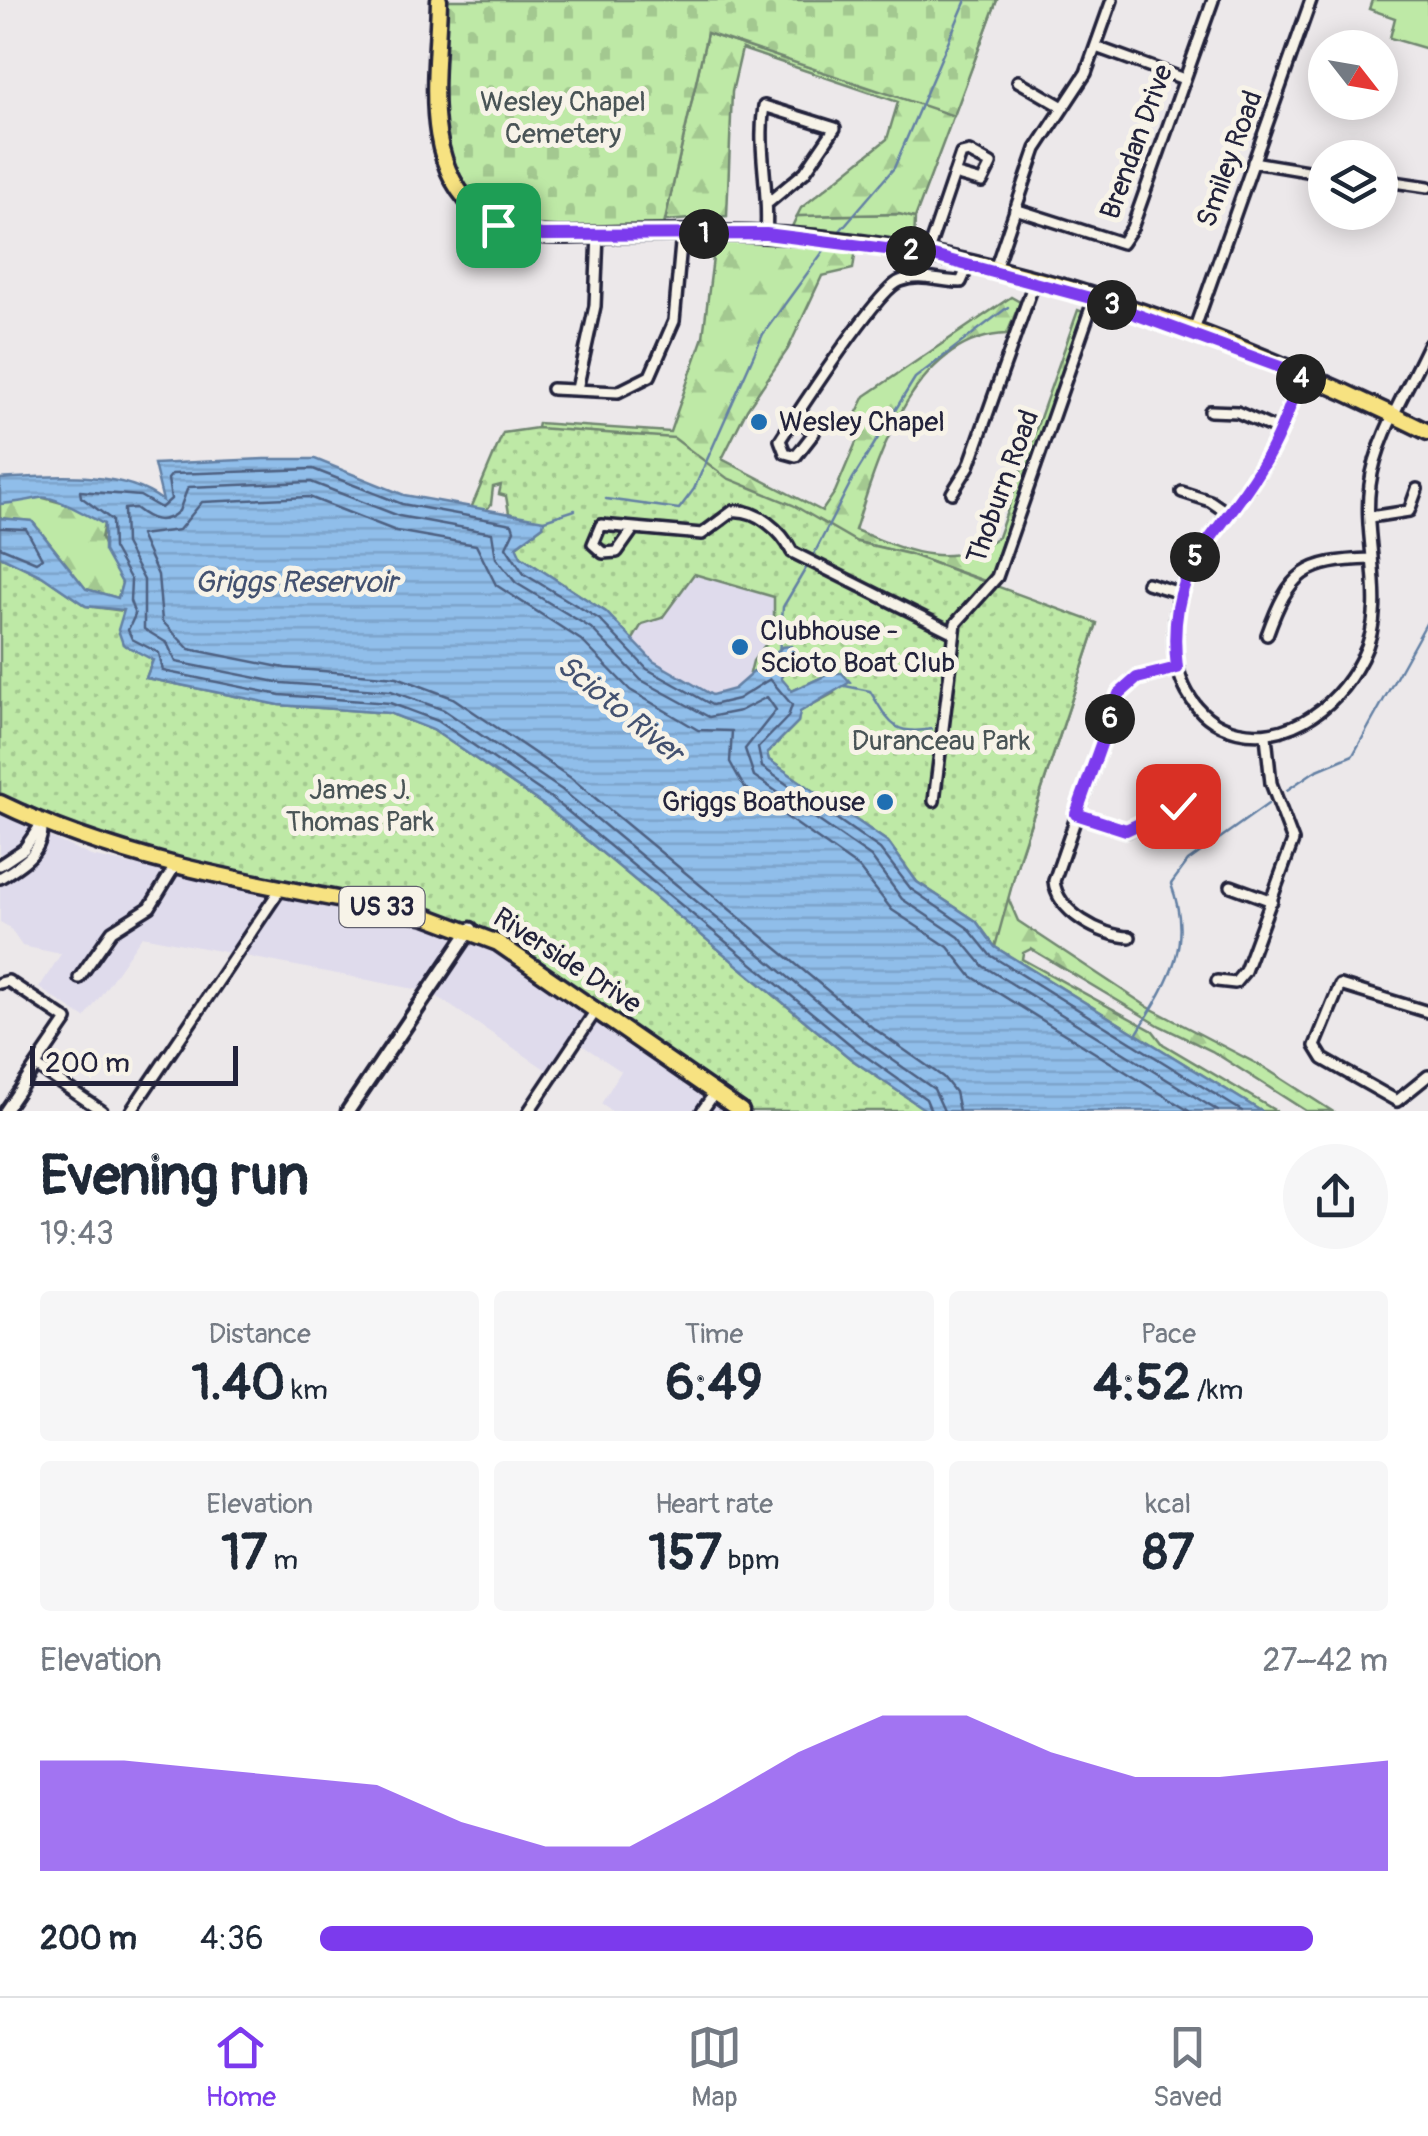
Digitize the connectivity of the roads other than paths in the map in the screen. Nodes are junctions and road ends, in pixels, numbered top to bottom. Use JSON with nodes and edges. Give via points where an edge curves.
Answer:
{"nodes":[{"id":1,"x":439,"y":0,"type":"edge"},
{"id":2,"x":1111,"y":0,"type":"edge"},
{"id":3,"x":1213,"y":0,"type":"edge"},
{"id":4,"x":1311,"y":0,"type":"edge"},
{"id":5,"x":1096,"y":47,"type":"junction"},
{"id":6,"x":1184,"y":79,"type":"junction"},
{"id":7,"x":1018,"y":82,"type":"dead end"},
{"id":8,"x":1063,"y":107,"type":"junction"},
{"id":9,"x":1253,"y":162,"type":"junction"},
{"id":10,"x":1308,"y":171,"type":"edge"},
{"id":11,"x":954,"y":174,"type":"dead end"},
{"id":12,"x":1398,"y":183,"type":"edge"},
{"id":13,"x":1428,"y":187,"type":"edge"},
{"id":14,"x":769,"y":202,"type":"junction"},
{"id":15,"x":1015,"y":209,"type":"junction"},
{"id":16,"x":682,"y":233,"type":"junction"},
{"id":17,"x":598,"y":234,"type":"junction"},
{"id":18,"x":766,"y":234,"type":"junction"},
{"id":19,"x":926,"y":254,"type":"junction"},
{"id":20,"x":969,"y":264,"type":"junction"},
{"id":21,"x":995,"y":270,"type":"junction"},
{"id":22,"x":1035,"y":280,"type":"junction"},
{"id":23,"x":1094,"y":299,"type":"junction"},
{"id":24,"x":1192,"y":333,"type":"junction"},
{"id":25,"x":1428,"y":345,"type":"edge"},
{"id":26,"x":1302,"y":375,"type":"junction"},
{"id":27,"x":552,"y":389,"type":"dead end"},
{"id":28,"x":577,"y":389,"type":"junction"},
{"id":29,"x":1210,"y":411,"type":"dead end"},
{"id":30,"x":796,"y":416,"type":"junction"},
{"id":31,"x":1396,"y":416,"type":"junction"},
{"id":32,"x":1280,"y":431,"type":"junction"},
{"id":33,"x":1428,"y":432,"type":"edge"},
{"id":34,"x":1417,"y":489,"type":"dead end"},
{"id":35,"x":952,"y":492,"type":"dead end"},
{"id":36,"x":1182,"y":492,"type":"dead end"},
{"id":37,"x":1229,"y":514,"type":"junction"},
{"id":38,"x":1370,"y":517,"type":"junction"},
{"id":39,"x":634,"y":528,"type":"junction"},
{"id":40,"x":1372,"y":559,"type":"junction"},
{"id":41,"x":1147,"y":583,"type":"dead end"},
{"id":42,"x":1180,"y":593,"type":"junction"},
{"id":43,"x":954,"y":633,"type":"junction"},
{"id":44,"x":1267,"y":635,"type":"dead end"},
{"id":45,"x":1177,"y":668,"type":"junction"},
{"id":46,"x":1266,"y":736,"type":"junction"},
{"id":47,"x":934,"y":802,"type":"dead end"},
{"id":48,"x":0,"y":803,"type":"edge"},
{"id":49,"x":1178,"y":806,"type":"dead end"},
{"id":50,"x":1076,"y":814,"type":"junction"},
{"id":51,"x":42,"y":823,"type":"junction"},
{"id":52,"x":0,"y":865,"type":"edge"},
{"id":53,"x":175,"y":866,"type":"junction"},
{"id":54,"x":0,"y":878,"type":"edge"},
{"id":55,"x":1231,"y":886,"type":"dead end"},
{"id":56,"x":281,"y":888,"type":"junction"},
{"id":57,"x":1272,"y":901,"type":"junction"},
{"id":58,"x":471,"y":929,"type":"junction"},
{"id":59,"x":1130,"y":936,"type":"dead end"},
{"id":60,"x":79,"y":978,"type":"dead end"},
{"id":61,"x":1217,"y":981,"type":"dead end"},
{"id":62,"x":3,"y":982,"type":"edge"},
{"id":63,"x":597,"y":1009,"type":"junction"},
{"id":64,"x":1428,"y":1012,"type":"edge"},
{"id":65,"x":36,"y":1066,"type":"junction"},
{"id":66,"x":1428,"y":1076,"type":"edge"},
{"id":67,"x":716,"y":1091,"type":"junction"},
{"id":68,"x":5,"y":1111,"type":"edge"},
{"id":69,"x":102,"y":1111,"type":"edge"},
{"id":70,"x":131,"y":1111,"type":"edge"},
{"id":71,"x":348,"y":1111,"type":"edge"},
{"id":72,"x":530,"y":1111,"type":"edge"},
{"id":73,"x":702,"y":1111,"type":"edge"},
{"id":74,"x":741,"y":1111,"type":"edge"}],
"edges":[{"from":1,"to":17,"type":"main road","via":[[438,136],[458,191],[481,214],[517,232]]},
{"from":2,"to":5,"type":"street"},
{"from":3,"to":6,"type":"street","name":"Brendan Drive"},
{"from":4,"to":9,"type":"street","name":"Smiley Road"},
{"from":5,"to":6,"type":"street"},
{"from":5,"to":8,"type":"street"},
{"from":6,"to":15,"type":"street","name":"Brendan Drive","via":[[1122,243]]},
{"from":7,"to":8,"type":"street"},
{"from":8,"to":15,"type":"street","via":[[1042,135]]},
{"from":9,"to":10,"type":"street"},
{"from":9,"to":24,"type":"street","name":"Smiley Road"},
{"from":11,"to":19,"type":"street"},
{"from":12,"to":13,"type":"street"},
{"from":14,"to":14,"type":"street","via":[[760,154],[763,108],[832,126],[834,134],[804,172]]},
{"from":14,"to":18,"type":"street"},
{"from":15,"to":21,"type":"street"},
{"from":16,"to":17,"type":"main road"},
{"from":16,"to":18,"type":"main road"},
{"from":16,"to":28,"type":"street","via":[[674,321],[650,376],[618,392]]},
{"from":17,"to":28,"type":"street","via":[[594,306]]},
{"from":18,"to":19,"type":"main road"},
{"from":19,"to":20,"type":"main road"},
{"from":20,"to":21,"type":"main road"},
{"from":20,"to":30,"type":"street","via":[[961,282],[918,276],[883,292]]},
{"from":21,"to":22,"type":"main road"},
{"from":22,"to":23,"type":"main road"},
{"from":22,"to":35,"type":"street","via":[[969,466]]},
{"from":23,"to":24,"type":"main road"},
{"from":23,"to":43,"type":"street","name":"Thoburn Road","via":[[997,577]]},
{"from":24,"to":26,"type":"main road"},
{"from":25,"to":31,"type":"street"},
{"from":26,"to":31,"type":"main road"},
{"from":26,"to":32,"type":"street"},
{"from":27,"to":28,"type":"street"},
{"from":29,"to":32,"type":"street","via":[[1236,412]]},
{"from":30,"to":30,"type":"street","via":[[780,440],[785,453],[796,456],[814,433]]},
{"from":31,"to":33,"type":"main road"},
{"from":31,"to":38,"type":"street","via":[[1373,469]]},
{"from":32,"to":37,"type":"street"},
{"from":34,"to":38,"type":"street","via":[[1409,511]]},
{"from":36,"to":37,"type":"street"},
{"from":37,"to":42,"type":"street","via":[[1194,558]]},
{"from":38,"to":40,"type":"street"},
{"from":39,"to":39,"type":"street","via":[[602,525],[593,544],[604,553],[617,552]]},
{"from":39,"to":43,"type":"street","via":[[702,534],[742,510],[768,524],[792,552]]},
{"from":40,"to":44,"type":"street","via":[[1306,568],[1279,602]]},
{"from":40,"to":46,"type":"street","via":[[1374,625],[1364,656],[1325,706],[1289,730]]},
{"from":41,"to":42,"type":"street"},
{"from":42,"to":45,"type":"street"},
{"from":43,"to":47,"type":"street","name":"Thoburn Road"},
{"from":45,"to":46,"type":"street","via":[[1196,707],[1213,722]]},
{"from":45,"to":50,"type":"street","via":[[1137,678],[1119,694]]},
{"from":46,"to":57,"type":"street","via":[[1271,783],[1293,832]]},
{"from":48,"to":51,"type":"main road","name":"Riverside Drive","number":"US 33"},
{"from":49,"to":50,"type":"street","via":[[1126,830]]},
{"from":50,"to":59,"type":"street","via":[[1054,881],[1058,899],[1103,930]]},
{"from":51,"to":52,"type":"street","via":[[24,849]]},
{"from":51,"to":53,"type":"main road","name":"Riverside Drive","number":"US 33"},
{"from":51,"to":54,"type":"street","via":[[43,839],[30,858]]},
{"from":53,"to":56,"type":"main road","name":"Riverside Drive","number":"US 33"},
{"from":53,"to":60,"type":"street","via":[[150,907],[112,931]]},
{"from":55,"to":57,"type":"street"},
{"from":56,"to":58,"type":"main road","name":"Riverside Drive","number":"US 33"},
{"from":56,"to":70,"type":"street"},
{"from":57,"to":61,"type":"street","via":[[1242,976],[1229,984]]},
{"from":58,"to":63,"type":"main road","name":"Riverside Drive","number":"US 33"},
{"from":58,"to":71,"type":"main road"},
{"from":62,"to":65,"type":"street","via":[[67,1020]]},
{"from":63,"to":67,"type":"main road","name":"Riverside Drive","number":"US 33"},
{"from":63,"to":72,"type":"street"},
{"from":64,"to":66,"type":"street","via":[[1340,985],[1315,1050],[1397,1101]]},
{"from":65,"to":68,"type":"street"},
{"from":65,"to":69,"type":"street"},
{"from":67,"to":73,"type":"street"},
{"from":67,"to":74,"type":"main road","name":"Riverside Drive","number":"US 33"}]}
